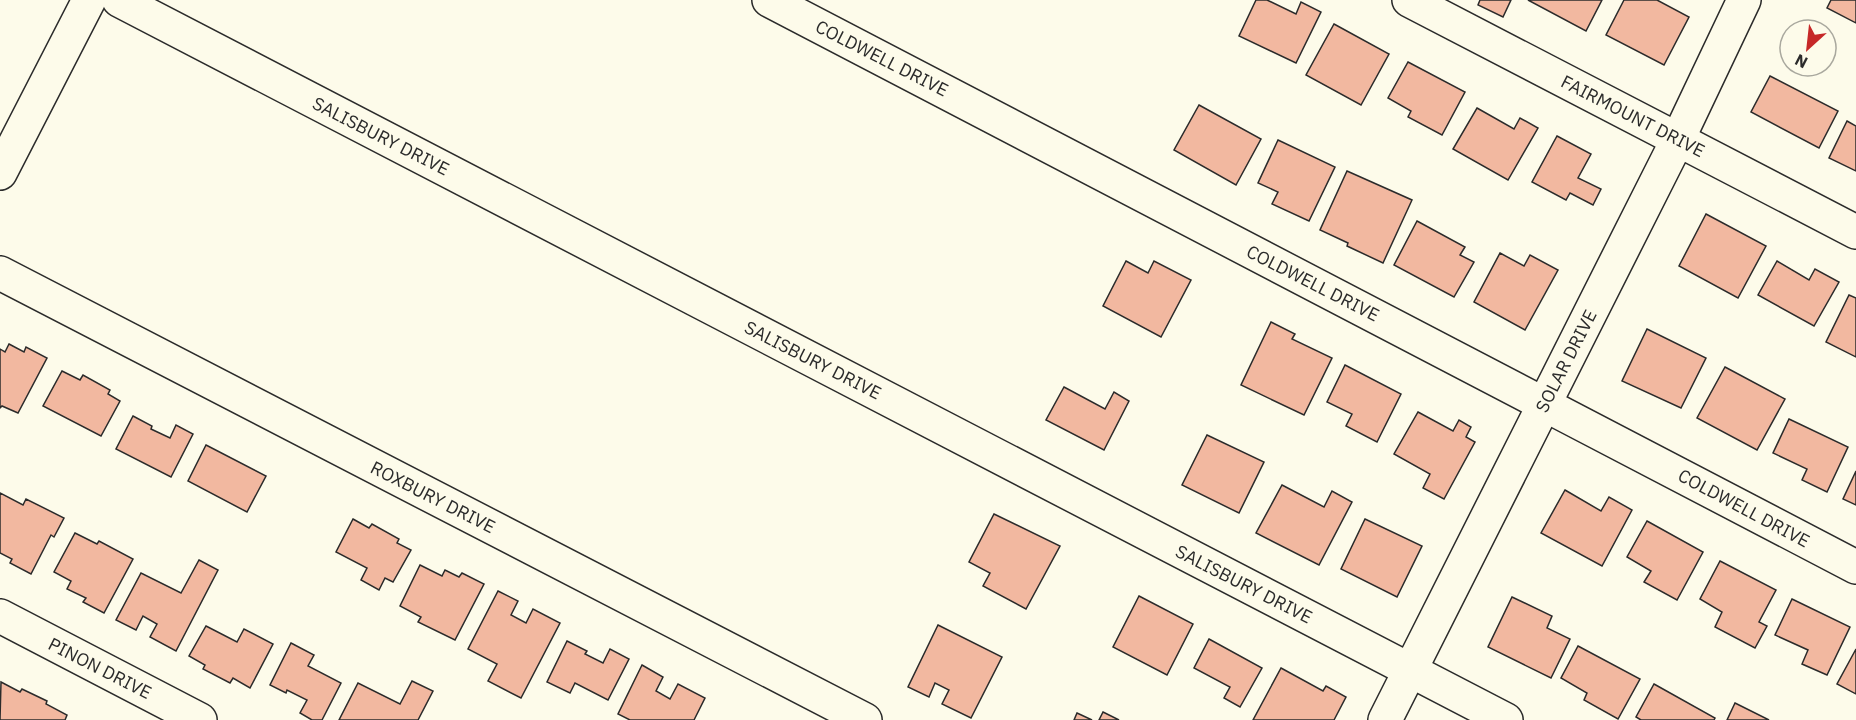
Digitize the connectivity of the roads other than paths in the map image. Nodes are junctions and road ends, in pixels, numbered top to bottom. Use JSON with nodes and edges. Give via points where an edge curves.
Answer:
{"nodes":[{"id":1,"x":89,"y":0,"type":"edge"},
{"id":2,"x":119,"y":0,"type":"edge"},
{"id":3,"x":769,"y":0,"type":"edge"},
{"id":4,"x":1409,"y":0,"type":"edge"},
{"id":5,"x":1744,"y":0,"type":"edge"},
{"id":6,"x":1678,"y":139,"type":"junction"},
{"id":7,"x":0,"y":173,"type":"edge"},
{"id":8,"x":1856,"y":232,"type":"edge"},
{"id":9,"x":0,"y":273,"type":"edge"},
{"id":10,"x":1545,"y":403,"type":"junction"},
{"id":11,"x":1856,"y":567,"type":"edge"},
{"id":12,"x":0,"y":616,"type":"edge"},
{"id":13,"x":1410,"y":670,"type":"junction"},
{"id":14,"x":200,"y":720,"type":"edge"},
{"id":15,"x":865,"y":720,"type":"edge"},
{"id":16,"x":1385,"y":720,"type":"edge"},
{"id":17,"x":1506,"y":720,"type":"edge"}],
"edges":[{"from":1,"to":7,"type":"street"},
{"from":2,"to":13,"type":"street","name":"SALISBURY DRIVE"},
{"from":3,"to":10,"type":"street","name":"COLDWELL DRIVE"},
{"from":4,"to":6,"type":"street","name":"FAIRMOUNT DRIVE"},
{"from":5,"to":6,"type":"street","name":"SOLAR DRIVE"},
{"from":6,"to":8,"type":"street","name":"FAIRMOUNT DRIVE"},
{"from":6,"to":10,"type":"street","name":"SOLAR DRIVE"},
{"from":9,"to":15,"type":"street","name":"ROXBURY DRIVE"},
{"from":10,"to":11,"type":"street","name":"COLDWELL DRIVE"},
{"from":10,"to":13,"type":"street","name":"SOLAR DRIVE"},
{"from":12,"to":14,"type":"street","name":"PINON DRIVE"},
{"from":13,"to":16,"type":"street","name":"SOLAR DRIVE"},
{"from":13,"to":17,"type":"street","name":"SALISBURY DRIVE"}]}
